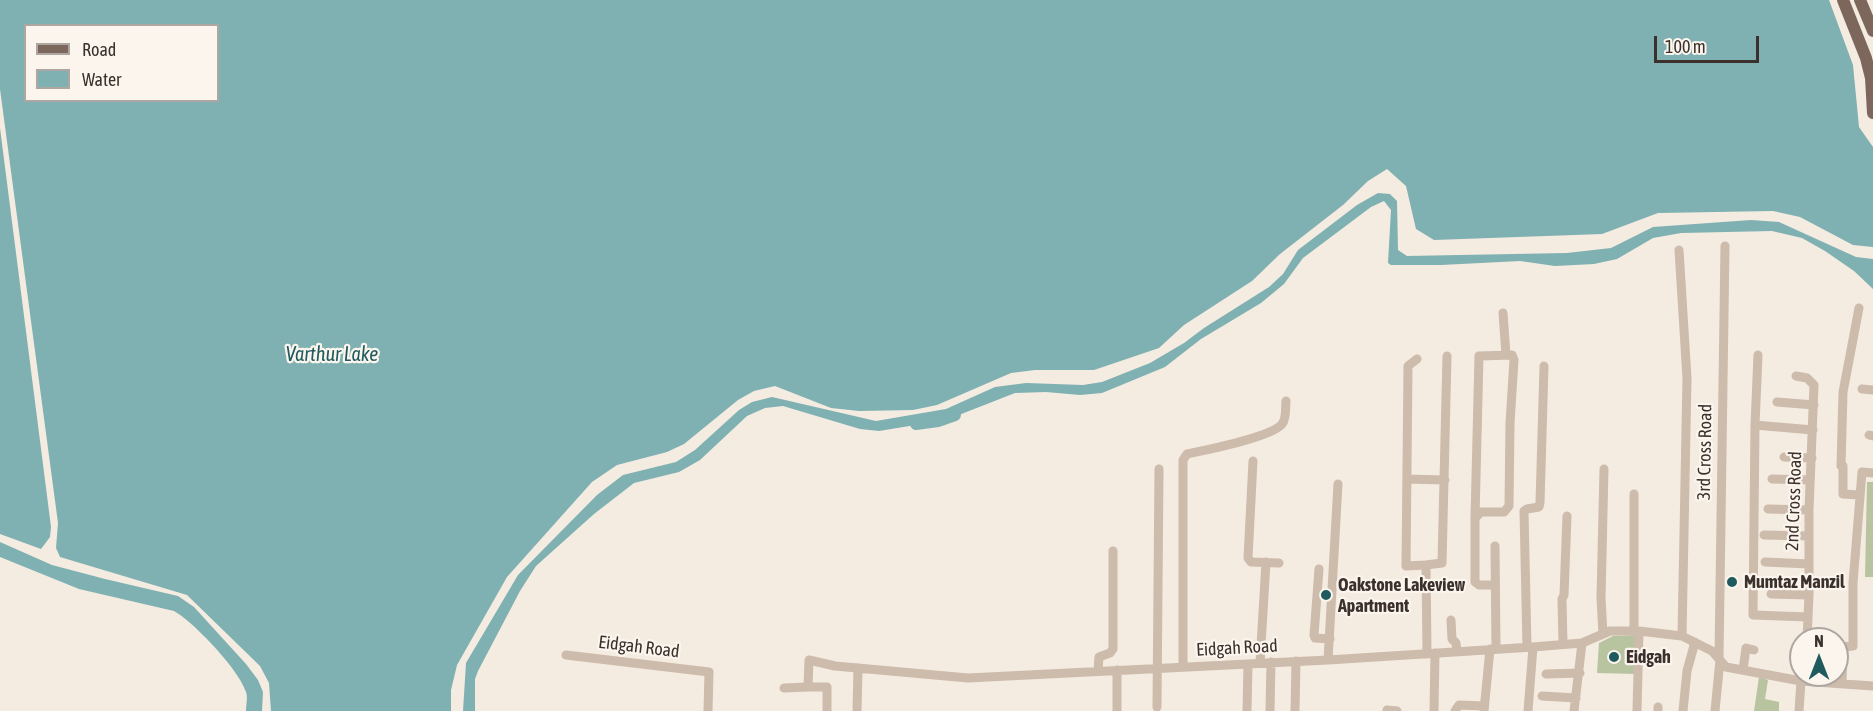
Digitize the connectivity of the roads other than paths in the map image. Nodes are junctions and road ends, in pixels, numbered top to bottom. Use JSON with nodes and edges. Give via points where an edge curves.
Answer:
{"nodes":[{"id":1,"x":1843,"y":0,"type":"edge"},
{"id":2,"x":1860,"y":0,"type":"edge"},
{"id":3,"x":1873,"y":31,"type":"edge"},
{"id":4,"x":1873,"y":113,"type":"edge"},
{"id":5,"x":1725,"y":246,"type":"dead end"},
{"id":6,"x":1679,"y":250,"type":"dead end"},
{"id":7,"x":1860,"y":308,"type":"dead end"},
{"id":8,"x":1503,"y":313,"type":"dead end"},
{"id":9,"x":1506,"y":355,"type":"junction"},
{"id":10,"x":1758,"y":355,"type":"dead end"},
{"id":11,"x":1447,"y":356,"type":"dead end"},
{"id":12,"x":1417,"y":359,"type":"dead end"},
{"id":13,"x":1544,"y":366,"type":"dead end"},
{"id":14,"x":1796,"y":376,"type":"dead end"},
{"id":15,"x":1862,"y":388,"type":"dead end"},
{"id":16,"x":1873,"y":390,"type":"edge"},
{"id":17,"x":1286,"y":401,"type":"dead end"},
{"id":18,"x":1777,"y":402,"type":"dead end"},
{"id":19,"x":1814,"y":405,"type":"junction"},
{"id":20,"x":1755,"y":425,"type":"junction"},
{"id":21,"x":1813,"y":430,"type":"junction"},
{"id":22,"x":1784,"y":457,"type":"dead end"},
{"id":23,"x":1812,"y":458,"type":"junction"},
{"id":24,"x":1253,"y":460,"type":"dead end"},
{"id":25,"x":1159,"y":469,"type":"dead end"},
{"id":26,"x":1604,"y":469,"type":"dead end"},
{"id":27,"x":1873,"y":473,"type":"edge"},
{"id":28,"x":1407,"y":478,"type":"junction"},
{"id":29,"x":1772,"y":479,"type":"dead end"},
{"id":30,"x":1444,"y":480,"type":"junction"},
{"id":31,"x":1809,"y":480,"type":"junction"},
{"id":32,"x":1338,"y":484,"type":"dead end"},
{"id":33,"x":1634,"y":494,"type":"dead end"},
{"id":34,"x":1860,"y":495,"type":"junction"},
{"id":35,"x":1768,"y":509,"type":"dead end"},
{"id":36,"x":1809,"y":510,"type":"junction"},
{"id":37,"x":1567,"y":516,"type":"dead end"},
{"id":38,"x":1475,"y":518,"type":"junction"},
{"id":39,"x":1764,"y":535,"type":"dead end"},
{"id":40,"x":1809,"y":536,"type":"junction"},
{"id":41,"x":1495,"y":546,"type":"dead end"},
{"id":42,"x":1113,"y":551,"type":"dead end"},
{"id":43,"x":1266,"y":562,"type":"junction"},
{"id":44,"x":1765,"y":562,"type":"dead end"},
{"id":45,"x":1279,"y":563,"type":"dead end"},
{"id":46,"x":1809,"y":564,"type":"junction"},
{"id":47,"x":1426,"y":565,"type":"junction"},
{"id":48,"x":1319,"y":569,"type":"dead end"},
{"id":49,"x":1494,"y":585,"type":"junction"},
{"id":50,"x":1771,"y":594,"type":"dead end"},
{"id":51,"x":1809,"y":595,"type":"junction"},
{"id":52,"x":1808,"y":616,"type":"junction"},
{"id":53,"x":1451,"y":620,"type":"dead end"},
{"id":54,"x":1808,"y":627,"type":"edge"},
{"id":55,"x":1637,"y":631,"type":"junction"},
{"id":56,"x":1603,"y":634,"type":"junction"},
{"id":57,"x":1682,"y":636,"type":"junction"},
{"id":58,"x":1330,"y":639,"type":"junction"},
{"id":59,"x":1695,"y":642,"type":"junction"},
{"id":60,"x":1581,"y":643,"type":"junction"},
{"id":61,"x":1563,"y":644,"type":"junction"},
{"id":62,"x":1849,"y":646,"type":"edge"},
{"id":63,"x":1530,"y":647,"type":"junction"},
{"id":64,"x":1493,"y":649,"type":"junction"},
{"id":65,"x":1754,"y":650,"type":"dead end"},
{"id":66,"x":1457,"y":651,"type":"junction"},
{"id":67,"x":1431,"y":653,"type":"junction"},
{"id":68,"x":566,"y":655,"type":"dead end"},
{"id":69,"x":1719,"y":659,"type":"junction"},
{"id":70,"x":1328,"y":660,"type":"junction"},
{"id":71,"x":1296,"y":661,"type":"junction"},
{"id":72,"x":1271,"y":662,"type":"junction"},
{"id":73,"x":1260,"y":663,"type":"junction"},
{"id":74,"x":1248,"y":664,"type":"junction"},
{"id":75,"x":1183,"y":667,"type":"junction"},
{"id":76,"x":858,"y":668,"type":"junction"},
{"id":77,"x":1157,"y":668,"type":"junction"},
{"id":78,"x":1117,"y":670,"type":"junction"},
{"id":79,"x":1743,"y":670,"type":"junction"},
{"id":80,"x":1098,"y":671,"type":"junction"},
{"id":81,"x":1580,"y":673,"type":"junction"},
{"id":82,"x":1546,"y":674,"type":"dead end"},
{"id":83,"x":1789,"y":677,"type":"edge"},
{"id":84,"x":1849,"y":684,"type":"edge"},
{"id":85,"x":1873,"y":686,"type":"edge"},
{"id":86,"x":808,"y":687,"type":"junction"},
{"id":87,"x":1803,"y":687,"type":"edge"},
{"id":88,"x":784,"y":688,"type":"dead end"},
{"id":89,"x":1542,"y":696,"type":"dead end"},
{"id":90,"x":1576,"y":698,"type":"junction"},
{"id":91,"x":1157,"y":707,"type":"dead end"},
{"id":92,"x":1484,"y":709,"type":"edge"},
{"id":93,"x":1387,"y":710,"type":"edge"},
{"id":94,"x":708,"y":711,"type":"edge"},
{"id":95,"x":827,"y":711,"type":"edge"},
{"id":96,"x":856,"y":711,"type":"edge"},
{"id":97,"x":1117,"y":711,"type":"edge"},
{"id":98,"x":1247,"y":711,"type":"edge"},
{"id":99,"x":1270,"y":711,"type":"edge"},
{"id":100,"x":1295,"y":711,"type":"edge"},
{"id":101,"x":1397,"y":711,"type":"edge"},
{"id":102,"x":1434,"y":711,"type":"edge"},
{"id":103,"x":1455,"y":711,"type":"edge"},
{"id":104,"x":1528,"y":711,"type":"edge"},
{"id":105,"x":1574,"y":711,"type":"edge"},
{"id":106,"x":1637,"y":711,"type":"edge"},
{"id":107,"x":1683,"y":711,"type":"edge"},
{"id":108,"x":1715,"y":711,"type":"edge"},
{"id":109,"x":1799,"y":711,"type":"edge"}],
"edges":[{"from":1,"to":4,"type":"main road","via":[[1866,58]]},
{"from":2,"to":3,"type":"main road"},
{"from":5,"to":69,"type":"street","name":"3rd Cross Road"},
{"from":6,"to":57,"type":"street","via":[[1687,378]]},
{"from":7,"to":34,"type":"street","via":[[1843,392],[1841,466],[1843,494]]},
{"from":8,"to":9,"type":"street"},
{"from":9,"to":38,"type":"street","via":[[1479,356]]},
{"from":9,"to":38,"type":"street","via":[[1512,355],[1514,360],[1509,506],[1504,512],[1479,512]]},
{"from":10,"to":20,"type":"street"},
{"from":11,"to":30,"type":"street"},
{"from":12,"to":28,"type":"street","via":[[1408,366]]},
{"from":13,"to":63,"type":"street","via":[[1540,503],[1524,512]]},
{"from":14,"to":19,"type":"street","name":"2nd Cross Road","via":[[1808,378],[1814,385]]},
{"from":15,"to":16,"type":"street"},
{"from":17,"to":75,"type":"street","via":[[1285,420],[1278,428],[1187,454],[1183,460]]},
{"from":18,"to":19,"type":"street"},
{"from":19,"to":21,"type":"street","name":"2nd Cross Road"},
{"from":20,"to":21,"type":"street"},
{"from":20,"to":52,"type":"street","via":[[1753,615]]},
{"from":21,"to":23,"type":"street","name":"2nd Cross Road"},
{"from":22,"to":23,"type":"street"},
{"from":23,"to":31,"type":"street","name":"2nd Cross Road"},
{"from":24,"to":43,"type":"street","via":[[1248,558],[1251,562]]},
{"from":25,"to":77,"type":"street"},
{"from":26,"to":56,"type":"street"},
{"from":27,"to":34,"type":"street","via":[[1862,472]]},
{"from":28,"to":30,"type":"street"},
{"from":28,"to":47,"type":"street","via":[[1406,566]]},
{"from":29,"to":31,"type":"street"},
{"from":30,"to":47,"type":"street","via":[[1442,563]]},
{"from":31,"to":36,"type":"street","name":"2nd Cross Road"},
{"from":32,"to":58,"type":"street"},
{"from":33,"to":55,"type":"street"},
{"from":34,"to":62,"type":"street","via":[[1853,646]]},
{"from":35,"to":36,"type":"street"},
{"from":36,"to":40,"type":"street","name":"2nd Cross Road"},
{"from":37,"to":61,"type":"street"},
{"from":38,"to":49,"type":"street","via":[[1475,582]]},
{"from":39,"to":40,"type":"street"},
{"from":40,"to":46,"type":"street","name":"2nd Cross Road"},
{"from":41,"to":49,"type":"street"},
{"from":42,"to":80,"type":"street","via":[[1113,649],[1099,657]]},
{"from":43,"to":45,"type":"street"},
{"from":43,"to":73,"type":"street"},
{"from":44,"to":46,"type":"street"},
{"from":46,"to":51,"type":"street","name":"2nd Cross Road"},
{"from":47,"to":67,"type":"street"},
{"from":48,"to":58,"type":"street","via":[[1314,635]]},
{"from":49,"to":64,"type":"street"},
{"from":50,"to":51,"type":"street"},
{"from":51,"to":52,"type":"street","name":"2nd Cross Road"},
{"from":52,"to":54,"type":"street","name":"2nd Cross Road"},
{"from":53,"to":66,"type":"street"},
{"from":55,"to":56,"type":"street","name":"Eidgah Road"},
{"from":55,"to":57,"type":"street","name":"Eidgah Road"},
{"from":55,"to":106,"type":"street"},
{"from":56,"to":60,"type":"street","name":"Eidgah Road"},
{"from":57,"to":59,"type":"street","name":"Eidgah Road"},
{"from":58,"to":70,"type":"street"},
{"from":59,"to":69,"type":"street","name":"Eidgah Road"},
{"from":59,"to":107,"type":"street"},
{"from":60,"to":61,"type":"street","name":"Eidgah Road"},
{"from":60,"to":81,"type":"street"},
{"from":61,"to":63,"type":"street","name":"Eidgah Road"},
{"from":63,"to":64,"type":"street","name":"Eidgah Road"},
{"from":63,"to":104,"type":"street"},
{"from":64,"to":66,"type":"street","name":"Eidgah Road"},
{"from":64,"to":92,"type":"street"},
{"from":65,"to":79,"type":"street","via":[[1746,648]]},
{"from":66,"to":67,"type":"street","name":"Eidgah Road"},
{"from":67,"to":70,"type":"street","name":"Eidgah Road"},
{"from":67,"to":102,"type":"street"},
{"from":68,"to":94,"type":"street","name":"Eidgah Road","via":[[709,672]]},
{"from":69,"to":79,"type":"street","name":"Eidgah Road","via":[[1726,667]]},
{"from":69,"to":108,"type":"street","name":"3rd Cross Road"},
{"from":70,"to":71,"type":"street","name":"Eidgah Road"},
{"from":71,"to":72,"type":"street","name":"Eidgah Road"},
{"from":71,"to":100,"type":"street"},
{"from":72,"to":73,"type":"street","name":"Eidgah Road"},
{"from":72,"to":99,"type":"street"},
{"from":73,"to":74,"type":"street","name":"Eidgah Road"},
{"from":74,"to":75,"type":"street","name":"Eidgah Road"},
{"from":74,"to":98,"type":"street"},
{"from":75,"to":77,"type":"street","name":"Eidgah Road"},
{"from":76,"to":80,"type":"street","name":"Eidgah Road","via":[[968,678]]},
{"from":76,"to":86,"type":"street","name":"Eidgah Road","via":[[809,660]]},
{"from":76,"to":96,"type":"street"},
{"from":77,"to":78,"type":"street","name":"Eidgah Road"},
{"from":77,"to":91,"type":"street"},
{"from":78,"to":80,"type":"street","name":"Eidgah Road"},
{"from":78,"to":97,"type":"street"},
{"from":79,"to":83,"type":"street","name":"Eidgah Road"},
{"from":81,"to":82,"type":"street"},
{"from":81,"to":90,"type":"street"},
{"from":84,"to":85,"type":"street","name":"Eidgah Road"},
{"from":86,"to":88,"type":"street"},
{"from":86,"to":95,"type":"street","via":[[827,687]]},
{"from":87,"to":109,"type":"street"},
{"from":89,"to":90,"type":"street"},
{"from":90,"to":105,"type":"street"},
{"from":92,"to":103,"type":"street","via":[[1459,705]]},
{"from":93,"to":101,"type":"street"}]}
